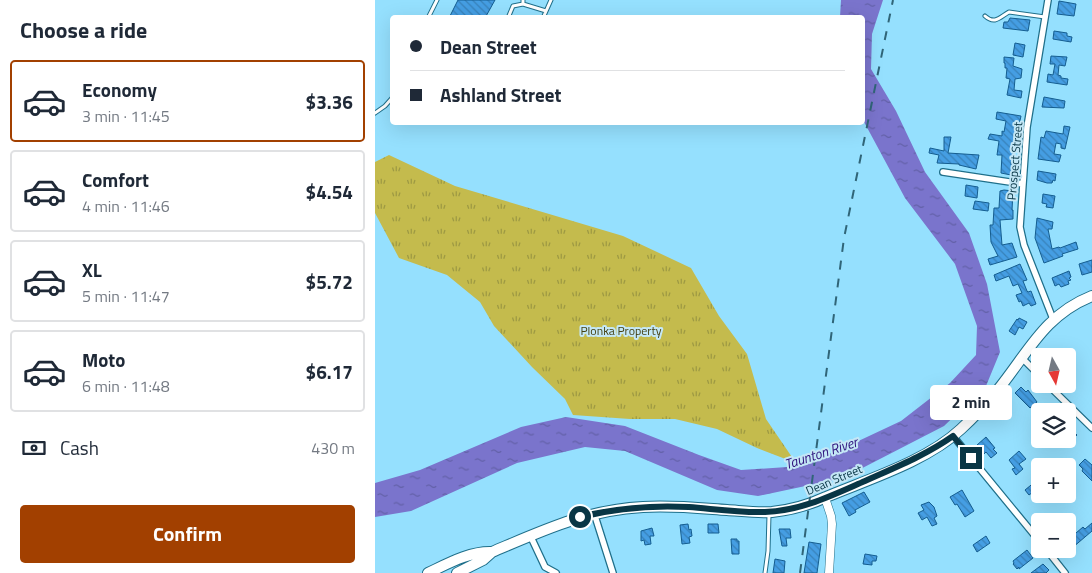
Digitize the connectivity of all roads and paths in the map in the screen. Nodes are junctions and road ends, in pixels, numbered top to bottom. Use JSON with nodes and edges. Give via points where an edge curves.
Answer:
{"nodes":[{"id":1,"x":437,"y":0,"type":"edge"},
{"id":2,"x":551,"y":0,"type":"edge"},
{"id":3,"x":1048,"y":0,"type":"edge"},
{"id":4,"x":523,"y":2,"type":"edge"},
{"id":5,"x":546,"y":10,"type":"junction"},
{"id":6,"x":430,"y":15,"type":"edge"},
{"id":7,"x":509,"y":15,"type":"edge"},
{"id":8,"x":544,"y":15,"type":"edge"},
{"id":9,"x":985,"y":16,"type":"dead end"},
{"id":10,"x":1045,"y":17,"type":"junction"},
{"id":11,"x":390,"y":100,"type":"edge"},
{"id":12,"x":375,"y":113,"type":"edge"},
{"id":13,"x":943,"y":172,"type":"dead end"},
{"id":14,"x":1023,"y":184,"type":"junction"},
{"id":15,"x":1092,"y":296,"type":"edge"},
{"id":16,"x":1053,"y":319,"type":"junction"},
{"id":17,"x":1021,"y":357,"type":"junction"},
{"id":18,"x":1031,"y":367,"type":"edge"},
{"id":19,"x":1056,"y":393,"type":"edge"},
{"id":20,"x":1092,"y":428,"type":"edge"},
{"id":21,"x":953,"y":436,"type":"junction"},
{"id":22,"x":825,"y":498,"type":"junction"},
{"id":23,"x":769,"y":512,"type":"junction"},
{"id":24,"x":594,"y":513,"type":"junction"},
{"id":25,"x":1031,"y":531,"type":"edge"},
{"id":26,"x":530,"y":535,"type":"junction"},
{"id":27,"x":492,"y":552,"type":"junction"},
{"id":28,"x":1053,"y":558,"type":"edge"},
{"id":29,"x":427,"y":573,"type":"edge"},
{"id":30,"x":457,"y":573,"type":"edge"},
{"id":31,"x":556,"y":573,"type":"edge"},
{"id":32,"x":613,"y":573,"type":"edge"},
{"id":33,"x":765,"y":573,"type":"edge"},
{"id":34,"x":829,"y":573,"type":"edge"},
{"id":35,"x":1065,"y":573,"type":"edge"}],
"edges":[{"from":1,"to":6,"type":"lane"},
{"from":2,"to":5,"type":"lane"},
{"from":3,"to":10,"type":"street","name":"Prospect Street"},
{"from":4,"to":5,"type":"lane"},
{"from":4,"to":7,"type":"lane","via":[[513,6]]},
{"from":5,"to":8,"type":"lane"},
{"from":9,"to":10,"type":"lane","via":[[993,21],[1009,12]]},
{"from":10,"to":14,"type":"street","name":"Prospect Street","via":[[1027,127]]},
{"from":11,"to":12,"type":"lane"},
{"from":13,"to":14,"type":"street"},
{"from":14,"to":16,"type":"street","name":"Prospect Street","via":[[1021,234]]},
{"from":15,"to":16,"type":"highway","name":"Dean Street"},
{"from":16,"to":17,"type":"highway","name":"Dean Street"},
{"from":17,"to":18,"type":"street"},
{"from":17,"to":21,"type":"highway","name":"Dean Street","via":[[998,390]]},
{"from":19,"to":20,"type":"street"},
{"from":21,"to":22,"type":"highway","name":"Dean Street","via":[[920,456]]},
{"from":21,"to":25,"type":"street"},
{"from":22,"to":23,"type":"highway","name":"Dean Street","via":[[801,507]]},
{"from":22,"to":34,"type":"street","via":[[832,524]]},
{"from":23,"to":24,"type":"highway","name":"Dean Street","via":[[661,506]]},
{"from":23,"to":33,"type":"lane"},
{"from":24,"to":26,"type":"highway","name":"Dean Street"},
{"from":24,"to":32,"type":"street"},
{"from":26,"to":27,"type":"highway","name":"Dean Street"},
{"from":26,"to":31,"type":"street","via":[[545,567]]},
{"from":27,"to":29,"type":"highway","name":"Dean Street","via":[[481,552]]},
{"from":27,"to":30,"type":"highway","name":"Dean Street"},
{"from":28,"to":35,"type":"street"}]}
